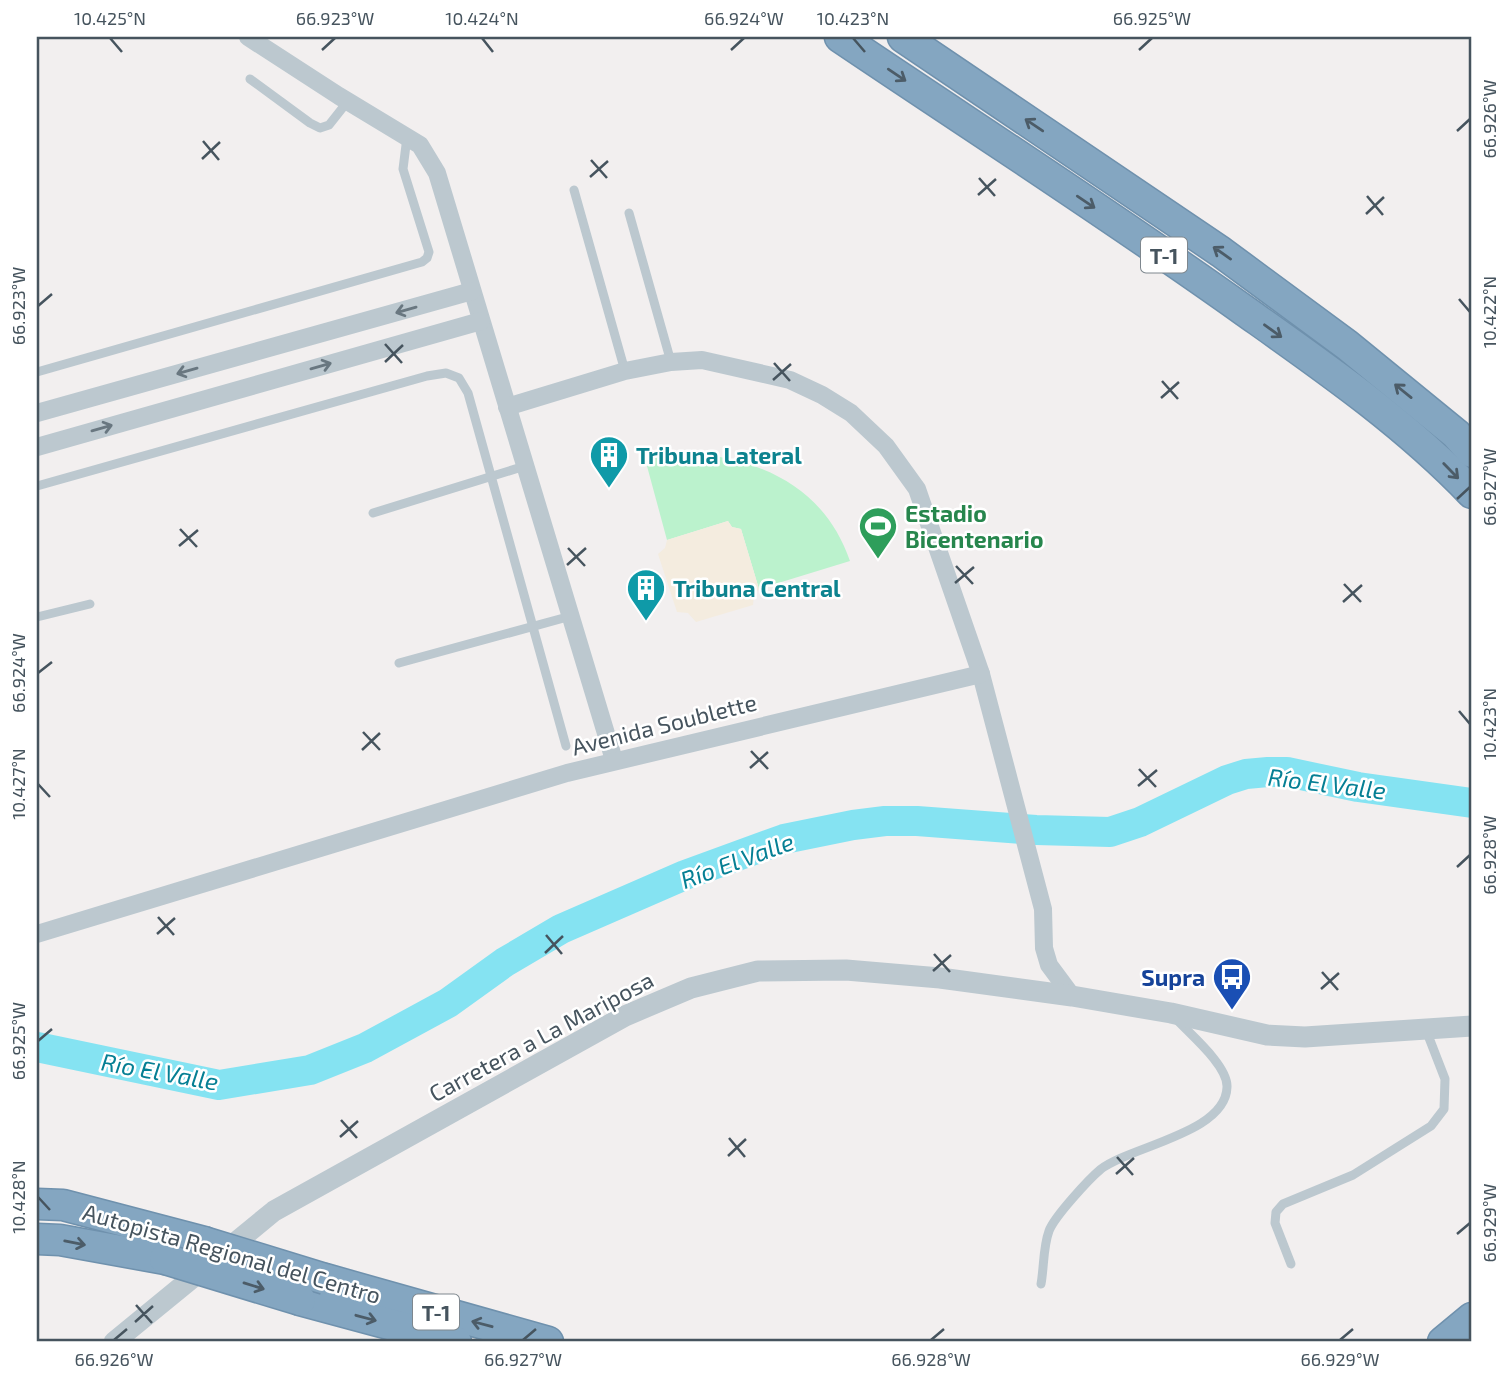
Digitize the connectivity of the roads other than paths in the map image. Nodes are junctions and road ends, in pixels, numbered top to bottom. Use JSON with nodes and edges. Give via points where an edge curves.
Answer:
{"nodes":[{"id":1,"x":248,"y":37,"type":"edge"},
{"id":2,"x":840,"y":37,"type":"edge"},
{"id":3,"x":904,"y":37,"type":"edge"},
{"id":4,"x":250,"y":79,"type":"dead end"},
{"id":5,"x":348,"y":101,"type":"junction"},
{"id":6,"x":407,"y":137,"type":"junction"},
{"id":7,"x":575,"y":190,"type":"dead end"},
{"id":8,"x":629,"y":213,"type":"dead end"},
{"id":9,"x":472,"y":291,"type":"junction"},
{"id":10,"x":481,"y":321,"type":"junction"},
{"id":11,"x":671,"y":362,"type":"junction"},
{"id":12,"x":625,"y":371,"type":"junction"},
{"id":13,"x":37,"y":372,"type":"edge"},
{"id":14,"x":506,"y":407,"type":"junction"},
{"id":15,"x":37,"y":414,"type":"edge"},
{"id":16,"x":37,"y":447,"type":"edge"},
{"id":17,"x":1472,"y":452,"type":"edge"},
{"id":18,"x":525,"y":467,"type":"junction"},
{"id":19,"x":491,"y":477,"type":"junction"},
{"id":20,"x":37,"y":486,"type":"edge"},
{"id":21,"x":1472,"y":493,"type":"edge"},
{"id":22,"x":373,"y":513,"type":"dead end"},
{"id":23,"x":90,"y":604,"type":"dead end"},
{"id":24,"x":571,"y":616,"type":"junction"},
{"id":25,"x":37,"y":617,"type":"edge"},
{"id":26,"x":533,"y":626,"type":"junction"},
{"id":27,"x":399,"y":663,"type":"dead end"},
{"id":28,"x":981,"y":674,"type":"junction"},
{"id":29,"x":566,"y":746,"type":"dead end"},
{"id":30,"x":614,"y":760,"type":"junction"},
{"id":31,"x":37,"y":933,"type":"edge"},
{"id":32,"x":1072,"y":996,"type":"junction"},
{"id":33,"x":1171,"y":1013,"type":"junction"},
{"id":34,"x":1472,"y":1026,"type":"edge"},
{"id":35,"x":1426,"y":1030,"type":"junction"},
{"id":36,"x":37,"y":1204,"type":"edge"},
{"id":37,"x":37,"y":1239,"type":"edge"},
{"id":38,"x":1291,"y":1264,"type":"dead end"},
{"id":39,"x":1041,"y":1284,"type":"dead end"},
{"id":40,"x":1470,"y":1321,"type":"edge"},
{"id":41,"x":114,"y":1342,"type":"edge"},
{"id":42,"x":456,"y":1342,"type":"edge"},
{"id":43,"x":548,"y":1342,"type":"edge"},
{"id":44,"x":1443,"y":1342,"type":"edge"}],
"edges":[{"from":1,"to":5,"type":"street"},
{"from":2,"to":21,"type":"highway","number":"T-1","one_way":true,"via":[[1328,370],[1439,459]]},
{"from":17,"to":3,"type":"highway","number":"T-1","one_way":true,"via":[[1456,433],[1347,345],[1242,268]]},
{"from":4,"to":5,"type":"lane","via":[[320,128]]},
{"from":5,"to":6,"type":"street"},
{"from":6,"to":9,"type":"street","via":[[420,145],[437,173]]},
{"from":6,"to":13,"type":"lane","via":[[403,169],[429,252],[422,262]]},
{"from":7,"to":12,"type":"lane"},
{"from":8,"to":11,"type":"lane"},
{"from":9,"to":10,"type":"street"},
{"from":9,"to":15,"type":"street","one_way":true},
{"from":10,"to":14,"type":"street"},
{"from":16,"to":10,"type":"street","one_way":true},
{"from":11,"to":12,"type":"street"},
{"from":11,"to":28,"type":"street","via":[[702,360],[790,380],[851,413],[886,446],[917,489]]},
{"from":12,"to":14,"type":"street"},
{"from":14,"to":18,"type":"street"},
{"from":18,"to":19,"type":"lane"},
{"from":18,"to":24,"type":"street"},
{"from":19,"to":20,"type":"lane","via":[[468,393],[459,378],[446,373]]},
{"from":19,"to":22,"type":"lane"},
{"from":19,"to":26,"type":"lane"},
{"from":23,"to":25,"type":"lane"},
{"from":24,"to":26,"type":"lane"},
{"from":24,"to":30,"type":"street"},
{"from":26,"to":27,"type":"lane"},
{"from":26,"to":29,"type":"lane"},
{"from":28,"to":30,"type":"street","name":"Avenida Soublette"},
{"from":28,"to":32,"type":"street","via":[[1043,909],[1046,956]]},
{"from":30,"to":31,"type":"street","name":"Avenida Soublette"},
{"from":32,"to":33,"type":"street","name":"Carretera a La Mariposa"},
{"from":32,"to":41,"type":"street","name":"Carretera a La Mariposa","via":[[846,971],[758,971],[691,988],[603,1028],[274,1211]]},
{"from":33,"to":35,"type":"street","name":"Carretera a La Mariposa","via":[[1268,1035]]},
{"from":33,"to":39,"type":"lane","via":[[1222,1068],[1227,1087],[1223,1101],[1212,1116],[1185,1132],[1102,1168],[1079,1191],[1049,1230]]},
{"from":34,"to":35,"type":"street","name":"Carretera a La Mariposa"},
{"from":35,"to":38,"type":"lane","via":[[1445,1079],[1444,1109],[1432,1126],[1353,1175],[1276,1212],[1275,1223]]},
{"from":43,"to":36,"type":"highway","name":"Autopista Regional del Centro","number":"T-1","one_way":true,"bridge":true,"via":[[204,1242],[63,1205]]},
{"from":37,"to":42,"type":"highway","name":"Autopista Regional del Centro","number":"T-1","one_way":true,"bridge":true,"via":[[165,1259]]},
{"from":40,"to":44,"type":"highway"}]}
